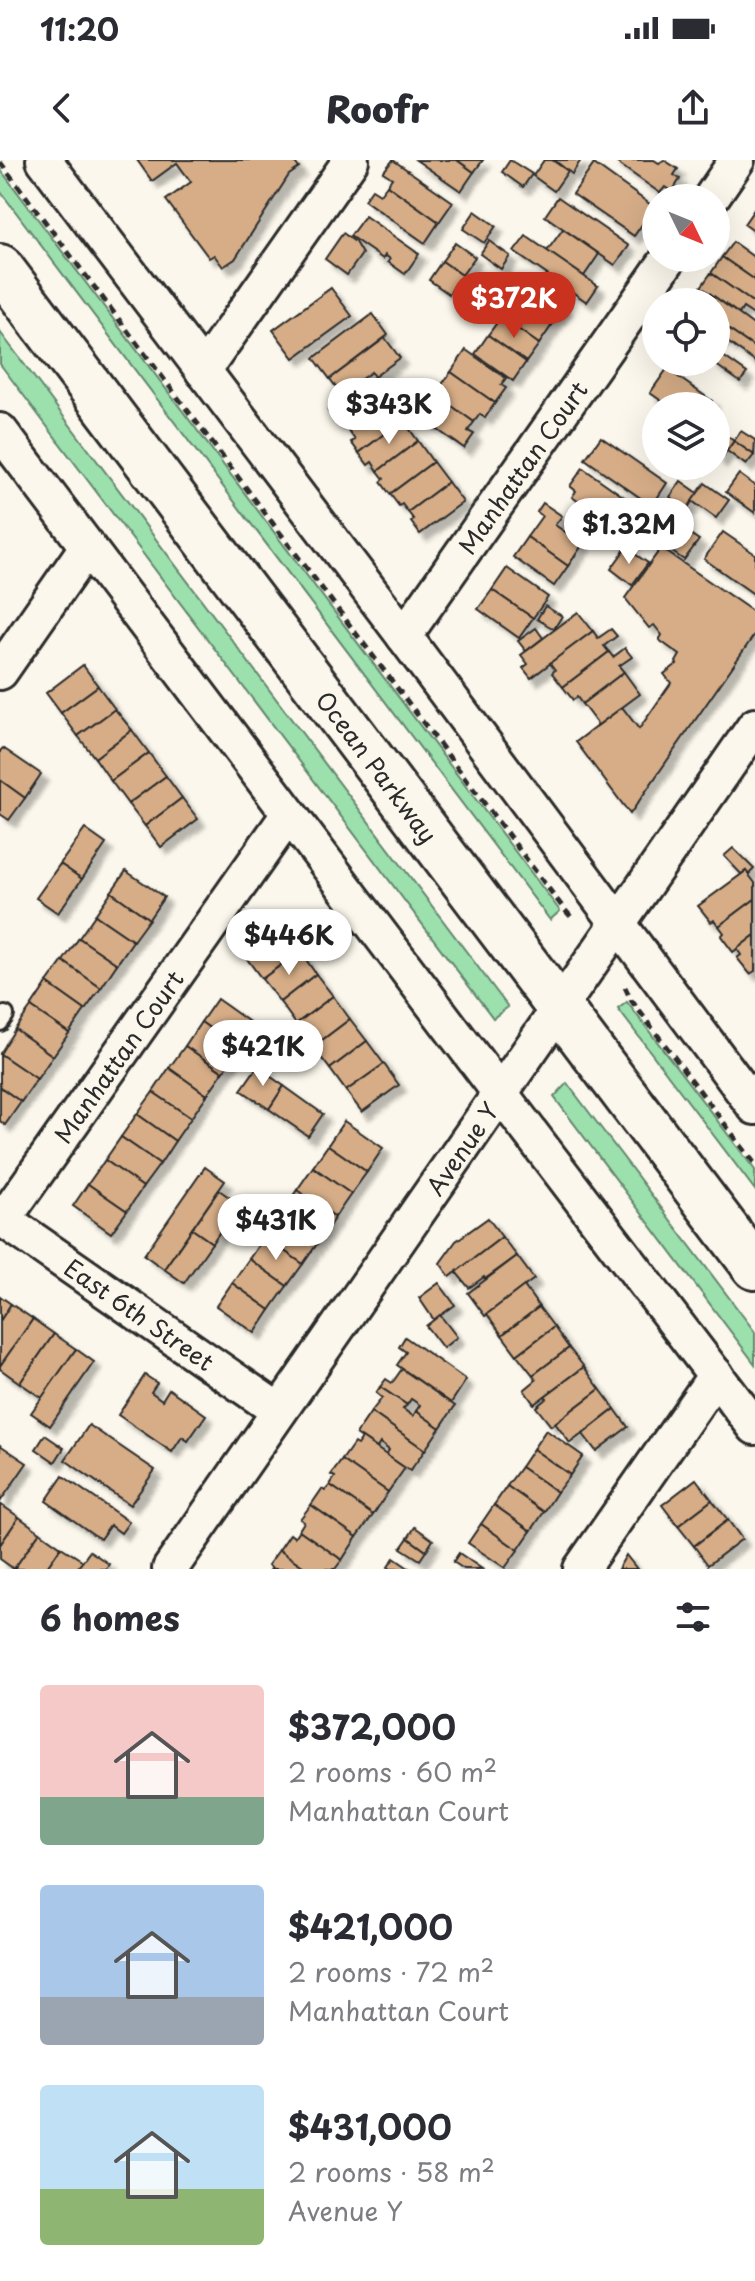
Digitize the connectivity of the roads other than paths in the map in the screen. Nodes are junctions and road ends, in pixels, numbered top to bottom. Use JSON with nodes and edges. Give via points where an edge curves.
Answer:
{"nodes":[{"id":1,"x":44,"y":160,"type":"edge"},
{"id":2,"x":351,"y":160,"type":"edge"},
{"id":3,"x":737,"y":160,"type":"edge"},
{"id":4,"x":721,"y":184,"type":"edge"},
{"id":5,"x":0,"y":267,"type":"edge"},
{"id":6,"x":659,"y":272,"type":"edge"},
{"id":7,"x":203,"y":371,"type":"junction"},
{"id":8,"x":0,"y":431,"type":"edge"},
{"id":9,"x":87,"y":547,"type":"junction"},
{"id":10,"x":404,"y":636,"type":"junction"},
{"id":11,"x":0,"y":672,"type":"edge"},
{"id":12,"x":755,"y":726,"type":"edge"},
{"id":13,"x":289,"y":814,"type":"junction"},
{"id":14,"x":618,"y":923,"type":"junction"},
{"id":15,"x":559,"y":1008,"type":"junction"},
{"id":16,"x":500,"y":1093,"type":"junction"},
{"id":17,"x":755,"y":1107,"type":"edge"},
{"id":18,"x":2,"y":1219,"type":"edge"},
{"id":19,"x":755,"y":1267,"type":"edge"},
{"id":20,"x":716,"y":1375,"type":"junction"},
{"id":21,"x":279,"y":1411,"type":"junction"},
{"id":22,"x":755,"y":1427,"type":"edge"},
{"id":23,"x":170,"y":1569,"type":"edge"},
{"id":24,"x":581,"y":1569,"type":"edge"}],
"edges":[{"from":1,"to":7,"type":"street"},
{"from":2,"to":7,"type":"street"},
{"from":3,"to":4,"type":"street"},
{"from":5,"to":15,"type":"main road","name":"Ocean Parkway"},
{"from":6,"to":10,"type":"street","name":"Manhattan Court"},
{"from":7,"to":10,"type":"street"},
{"from":8,"to":9,"type":"street"},
{"from":9,"to":11,"type":"street"},
{"from":9,"to":13,"type":"street"},
{"from":10,"to":14,"type":"street"},
{"from":12,"to":14,"type":"street","name":"Avenue Y"},
{"from":13,"to":16,"type":"street"},
{"from":13,"to":18,"type":"street","name":"Manhattan Court"},
{"from":14,"to":15,"type":"street","name":"Avenue Y"},
{"from":14,"to":17,"type":"street"},
{"from":15,"to":16,"type":"street","name":"Avenue Y"},
{"from":15,"to":19,"type":"main road","name":"Ocean Parkway"},
{"from":16,"to":20,"type":"street"},
{"from":16,"to":21,"type":"street","name":"Avenue Y"},
{"from":18,"to":21,"type":"street","name":"East 6th Street"},
{"from":20,"to":22,"type":"street"},
{"from":20,"to":24,"type":"street"},
{"from":21,"to":23,"type":"street","name":"Avenue Y"}]}
